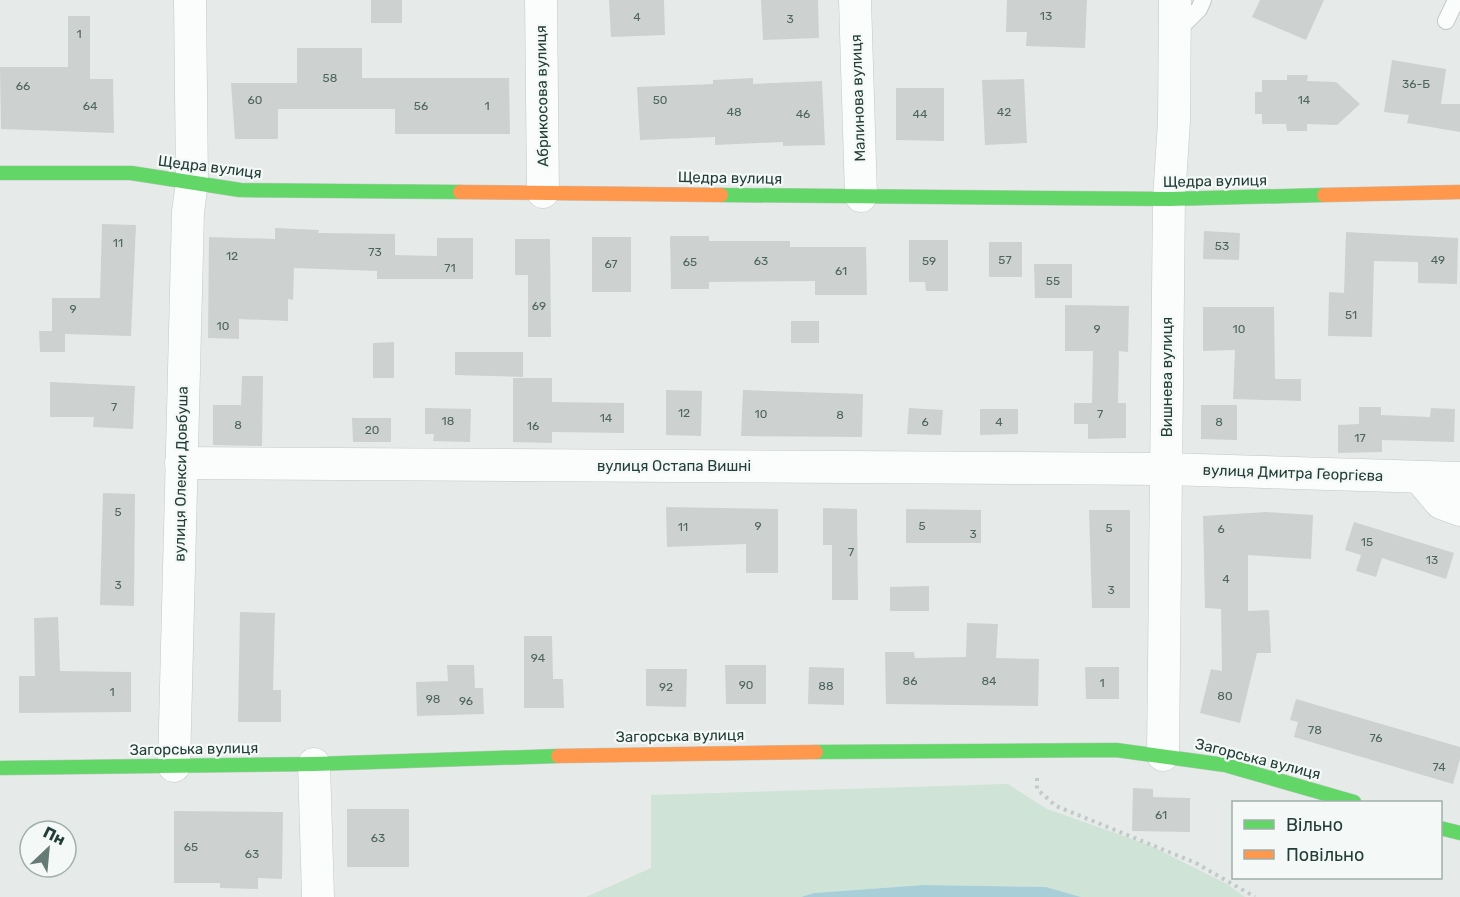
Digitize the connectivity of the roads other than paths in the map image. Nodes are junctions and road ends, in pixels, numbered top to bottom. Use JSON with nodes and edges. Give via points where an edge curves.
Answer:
{"nodes":[{"id":1,"x":190,"y":0,"type":"edge"},
{"id":2,"x":541,"y":0,"type":"edge"},
{"id":3,"x":855,"y":0,"type":"edge"},
{"id":4,"x":1175,"y":0,"type":"edge"},
{"id":5,"x":1203,"y":0,"type":"edge"},
{"id":6,"x":1456,"y":0,"type":"edge"},
{"id":7,"x":1446,"y":21,"type":"dead end"},
{"id":8,"x":1176,"y":33,"type":"junction"},
{"id":9,"x":0,"y":173,"type":"edge"},
{"id":10,"x":192,"y":182,"type":"junction"},
{"id":11,"x":543,"y":192,"type":"junction"},
{"id":12,"x":1460,"y":192,"type":"edge"},
{"id":13,"x":861,"y":196,"type":"junction"},
{"id":14,"x":1169,"y":199,"type":"junction"},
{"id":15,"x":181,"y":463,"type":"junction"},
{"id":16,"x":1167,"y":469,"type":"junction"},
{"id":17,"x":1419,"y":477,"type":"junction"},
{"id":18,"x":1460,"y":478,"type":"edge"},
{"id":19,"x":1460,"y":510,"type":"edge"},
{"id":20,"x":1162,"y":755,"type":"junction"},
{"id":21,"x":314,"y":764,"type":"junction"},
{"id":22,"x":174,"y":766,"type":"junction"},
{"id":23,"x":0,"y":768,"type":"edge"},
{"id":24,"x":1351,"y":801,"type":"edge"},
{"id":25,"x":1442,"y":828,"type":"edge"},
{"id":26,"x":1460,"y":833,"type":"edge"},
{"id":27,"x":318,"y":897,"type":"edge"}],
"edges":[{"from":1,"to":10,"type":"street","name":"вулиця Олекси Довбуша"},
{"from":2,"to":11,"type":"street","name":"Абрикосова вулиця"},
{"from":3,"to":13,"type":"street","name":"Малинова вулиця"},
{"from":4,"to":8,"type":"street","name":"Вишнева вулиця"},
{"from":5,"to":8,"type":"lane"},
{"from":6,"to":7,"type":"lane"},
{"from":8,"to":14,"type":"street","name":"Вишнева вулиця"},
{"from":9,"to":10,"type":"street","name":"Щедра вулиця","via":[[131,173]]},
{"from":10,"to":11,"type":"street","name":"Щедра вулиця","via":[[240,190]]},
{"from":10,"to":15,"type":"street","name":"вулиця Олекси Довбуша"},
{"from":11,"to":13,"type":"street","name":"Щедра вулиця"},
{"from":12,"to":14,"type":"street","name":"Щедра вулиця"},
{"from":13,"to":14,"type":"street","name":"Щедра вулиця"},
{"from":14,"to":16,"type":"street","name":"Вишнева вулиця"},
{"from":15,"to":16,"type":"street","name":"вулиця Остапа Вишні"},
{"from":15,"to":22,"type":"street","name":"вулиця Олекси Довбуша"},
{"from":16,"to":17,"type":"street","name":"вулиця Дмитра Георгієва"},
{"from":16,"to":20,"type":"street","name":"Вишнева вулиця"},
{"from":17,"to":18,"type":"street","name":"вулиця Дмитра Георгієва"},
{"from":17,"to":19,"type":"street","via":[[1441,503]]},
{"from":20,"to":21,"type":"street","name":"Загорська вулиця","via":[[1116,750],[657,753]]},
{"from":20,"to":24,"type":"street","name":"Загорська вулиця","via":[[1225,765]]},
{"from":21,"to":22,"type":"street","name":"Загорська вулиця"},
{"from":21,"to":27,"type":"street"},
{"from":22,"to":23,"type":"street","name":"Загорська вулиця"},
{"from":25,"to":26,"type":"street"}]}
